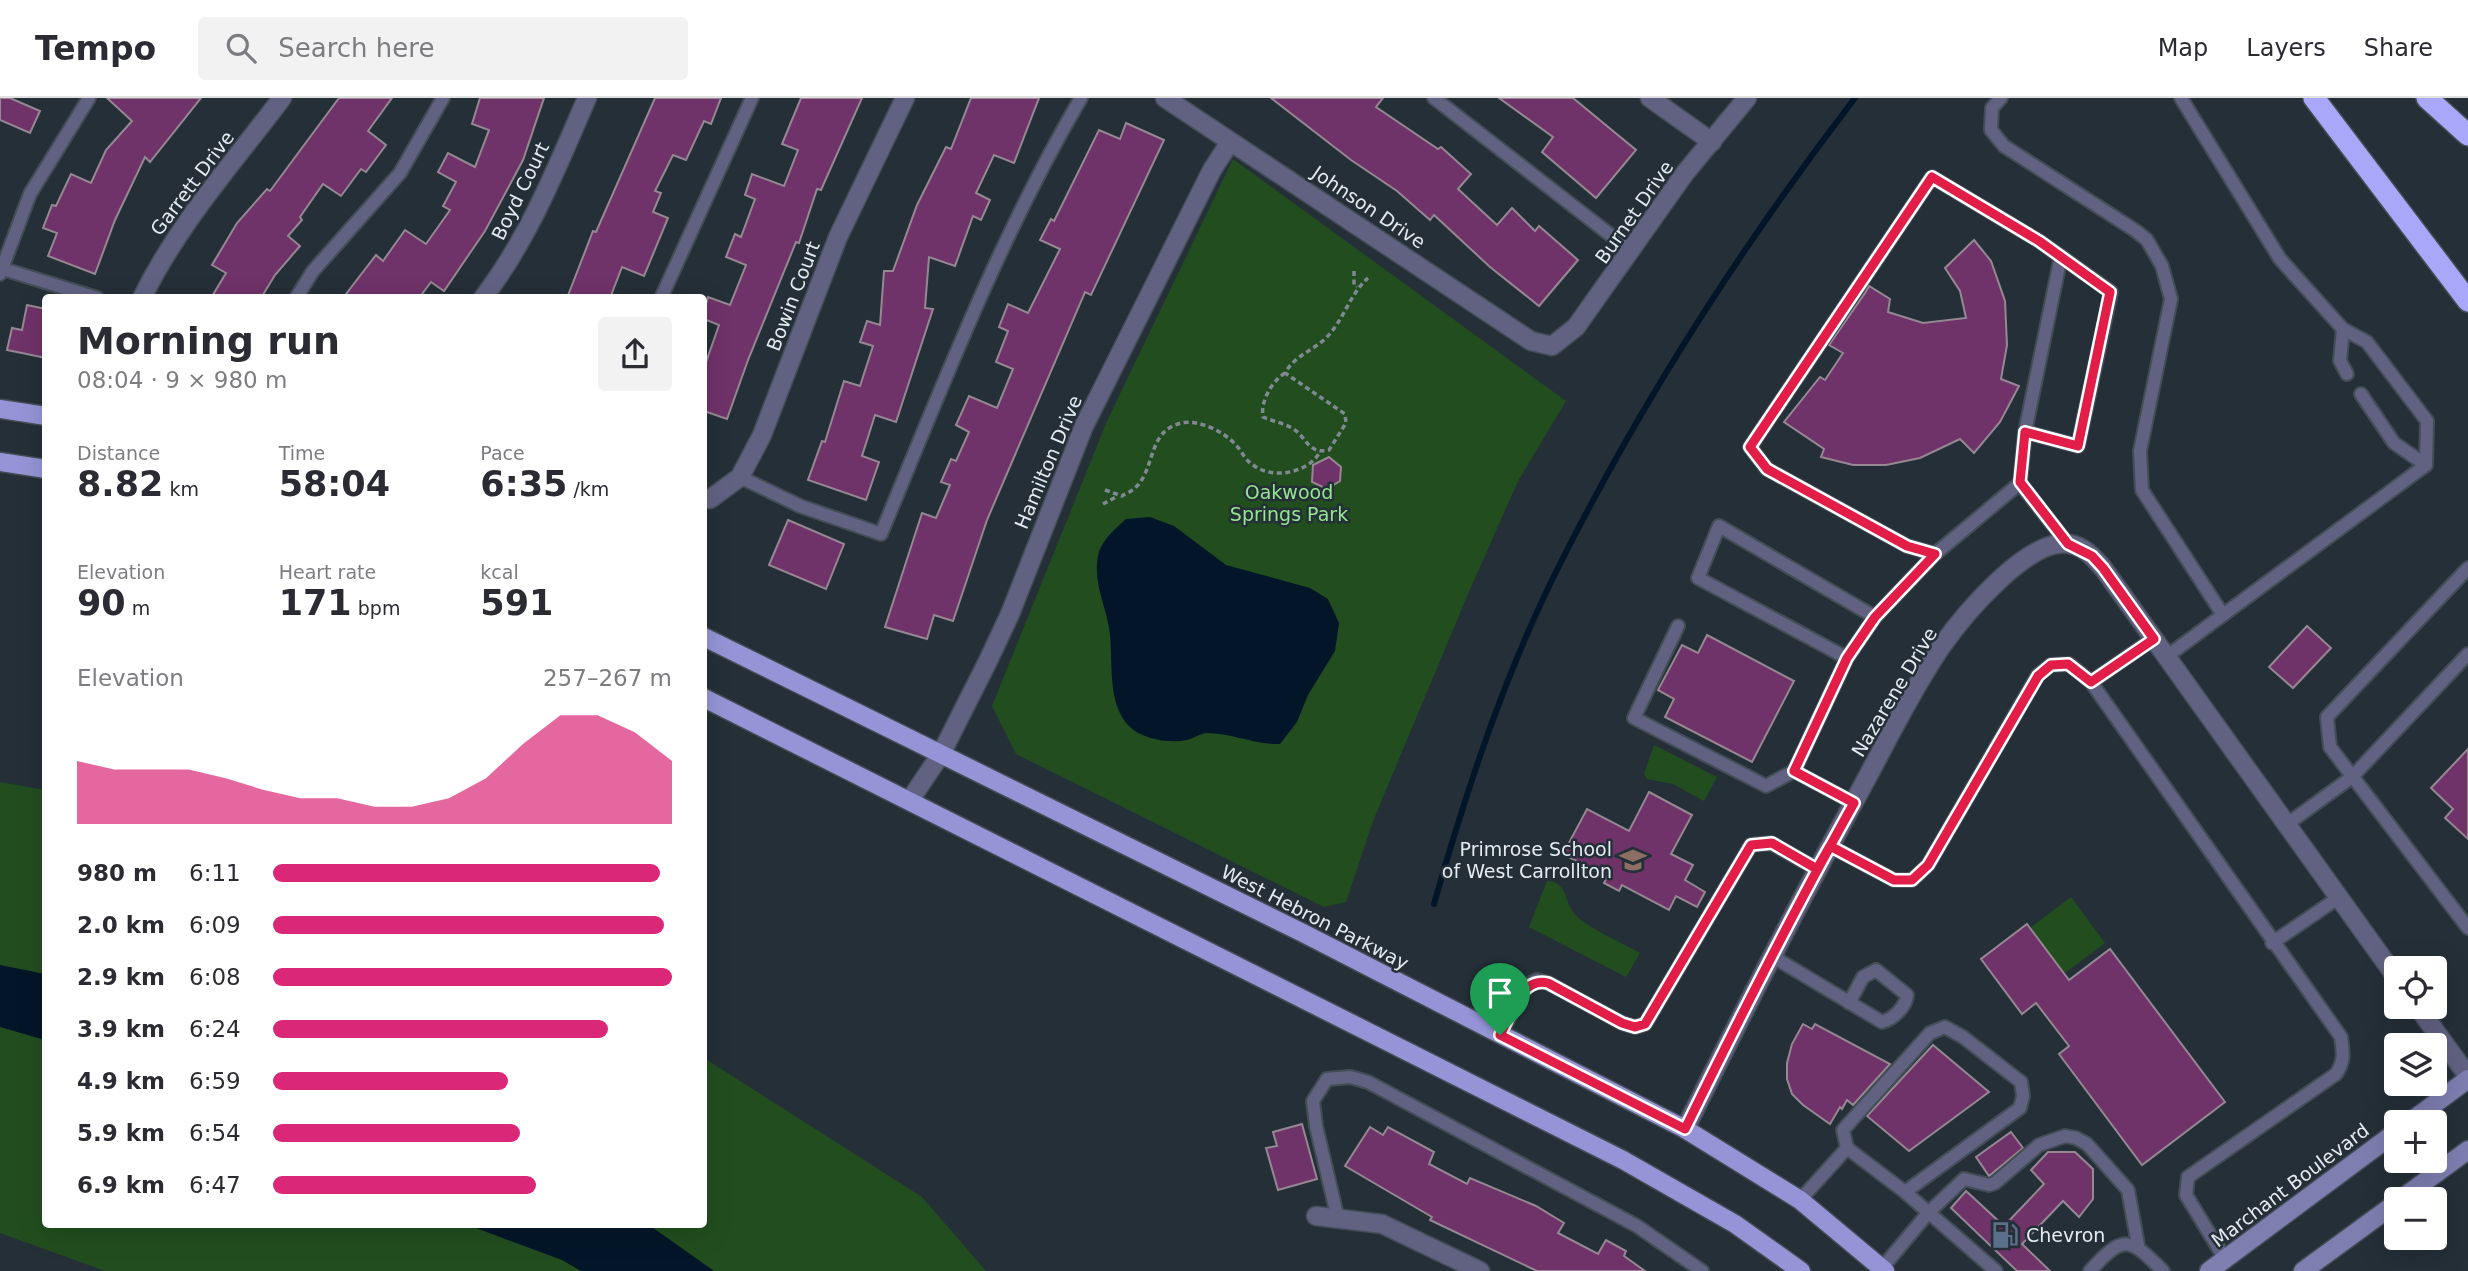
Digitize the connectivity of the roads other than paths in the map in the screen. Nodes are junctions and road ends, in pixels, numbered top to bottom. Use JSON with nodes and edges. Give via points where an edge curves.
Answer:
{"nodes":[{"id":1,"x":89,"y":98,"type":"edge"},
{"id":2,"x":282,"y":98,"type":"edge"},
{"id":3,"x":443,"y":98,"type":"edge"},
{"id":4,"x":587,"y":98,"type":"edge"},
{"id":5,"x":752,"y":98,"type":"edge"},
{"id":6,"x":905,"y":98,"type":"edge"},
{"id":7,"x":1081,"y":98,"type":"edge"},
{"id":8,"x":1165,"y":98,"type":"edge"},
{"id":9,"x":1434,"y":98,"type":"edge"},
{"id":10,"x":1650,"y":98,"type":"edge"},
{"id":11,"x":1747,"y":98,"type":"edge"},
{"id":12,"x":2001,"y":98,"type":"edge"},
{"id":13,"x":2181,"y":98,"type":"edge"},
{"id":14,"x":2314,"y":98,"type":"edge"},
{"id":15,"x":2427,"y":98,"type":"edge"},
{"id":16,"x":2468,"y":135,"type":"edge"},
{"id":17,"x":1230,"y":142,"type":"junction"},
{"id":18,"x":1712,"y":142,"type":"junction"},
{"id":19,"x":1631,"y":251,"type":"junction"},
{"id":20,"x":2061,"y":256,"type":"junction"},
{"id":21,"x":1,"y":272,"type":"edge"},
{"id":22,"x":82,"y":294,"type":"edge"},
{"id":23,"x":144,"y":294,"type":"edge"},
{"id":24,"x":299,"y":294,"type":"edge"},
{"id":25,"x":485,"y":294,"type":"edge"},
{"id":26,"x":663,"y":294,"type":"edge"},
{"id":27,"x":2468,"y":302,"type":"edge"},
{"id":28,"x":2343,"y":329,"type":"junction"},
{"id":29,"x":1552,"y":346,"type":"joint"},
{"id":30,"x":2347,"y":374,"type":"dead end"},
{"id":31,"x":2361,"y":394,"type":"dead end"},
{"id":32,"x":0,"y":408,"type":"edge"},
{"id":33,"x":42,"y":415,"type":"edge"},
{"id":34,"x":2025,"y":432,"type":"junction"},
{"id":35,"x":0,"y":462,"type":"edge"},
{"id":36,"x":2426,"y":465,"type":"junction"},
{"id":37,"x":42,"y":468,"type":"edge"},
{"id":38,"x":740,"y":477,"type":"junction"},
{"id":39,"x":2020,"y":482,"type":"junction"},
{"id":40,"x":710,"y":499,"type":"dead end"},
{"id":41,"x":2068,"y":544,"type":"junction"},
{"id":42,"x":1935,"y":554,"type":"junction"},
{"id":43,"x":2468,"y":568,"type":"edge"},
{"id":44,"x":2223,"y":615,"type":"junction"},
{"id":45,"x":1875,"y":617,"type":"junction"},
{"id":46,"x":1678,"y":626,"type":"dead end"},
{"id":47,"x":707,"y":638,"type":"edge"},
{"id":48,"x":2154,"y":639,"type":"junction"},
{"id":49,"x":2468,"y":654,"type":"edge"},
{"id":50,"x":2166,"y":657,"type":"junction"},
{"id":51,"x":1847,"y":658,"type":"junction"},
{"id":52,"x":2091,"y":682,"type":"junction"},
{"id":53,"x":707,"y":699,"type":"edge"},
{"id":54,"x":941,"y":754,"type":"junction"},
{"id":55,"x":1794,"y":771,"type":"junction"},
{"id":56,"x":2352,"y":777,"type":"junction"},
{"id":57,"x":910,"y":800,"type":"junction"},
{"id":58,"x":1854,"y":803,"type":"junction"},
{"id":59,"x":2286,"y":825,"type":"junction"},
{"id":60,"x":1830,"y":846,"type":"junction"},
{"id":61,"x":1817,"y":869,"type":"junction"},
{"id":62,"x":2338,"y":898,"type":"junction"},
{"id":63,"x":2468,"y":928,"type":"edge"},
{"id":64,"x":2272,"y":943,"type":"junction"},
{"id":65,"x":1770,"y":955,"type":"junction"},
{"id":66,"x":2384,"y":961,"type":"edge"},
{"id":67,"x":1849,"y":1003,"type":"junction"},
{"id":68,"x":2426,"y":1019,"type":"edge"},
{"id":69,"x":1500,"y":1035,"type":"junction"},
{"id":70,"x":2468,"y":1077,"type":"edge"},
{"id":71,"x":2425,"y":1110,"type":"edge"},
{"id":72,"x":1685,"y":1129,"type":"junction"},
{"id":73,"x":2384,"y":1141,"type":"edge"},
{"id":74,"x":1847,"y":1148,"type":"junction"},
{"id":75,"x":2468,"y":1150,"type":"edge"},
{"id":76,"x":2417,"y":1187,"type":"edge"},
{"id":77,"x":1905,"y":1192,"type":"junction"},
{"id":78,"x":1800,"y":1200,"type":"junction"},
{"id":79,"x":1929,"y":1212,"type":"junction"},
{"id":80,"x":2384,"y":1212,"type":"edge"},
{"id":81,"x":1316,"y":1216,"type":"dead end"},
{"id":82,"x":1338,"y":1219,"type":"junction"},
{"id":83,"x":2137,"y":1245,"type":"junction"},
{"id":84,"x":2225,"y":1259,"type":"junction"},
{"id":85,"x":1883,"y":1270,"type":"edge"},
{"id":86,"x":1478,"y":1271,"type":"edge"},
{"id":87,"x":1702,"y":1271,"type":"edge"},
{"id":88,"x":1801,"y":1271,"type":"edge"},
{"id":89,"x":1996,"y":1271,"type":"edge"},
{"id":90,"x":2090,"y":1271,"type":"edge"},
{"id":91,"x":2163,"y":1271,"type":"edge"},
{"id":92,"x":2209,"y":1271,"type":"edge"},
{"id":93,"x":2303,"y":1271,"type":"edge"}],
"edges":[{"from":1,"to":21,"type":"lane","via":[[30,194]]},
{"from":2,"to":23,"type":"street","name":"Garrett Drive","via":[[192,213]]},
{"from":3,"to":24,"type":"lane","via":[[400,173],[313,271]]},
{"from":4,"to":25,"type":"street","name":"Boyd Court","via":[[531,222]]},
{"from":5,"to":26,"type":"lane"},
{"from":6,"to":38,"type":"street","name":"Bowin Court","via":[[838,237],[762,435]]},
{"from":7,"to":38,"type":"lane","via":[[980,295],[881,534],[800,506]]},
{"from":8,"to":17,"type":"street","name":"Johnson Drive"},
{"from":9,"to":19,"type":"lane"},
{"from":10,"to":18,"type":"street"},
{"from":11,"to":18,"type":"street","name":"Burnet Drive"},
{"from":12,"to":44,"type":"lane","via":[[1992,108],[1991,130],[2004,146],[2136,231],[2162,266],[2171,299],[2140,451],[2142,490]]},
{"from":13,"to":28,"type":"lane","via":[[2280,259]]},
{"from":14,"to":27,"type":"highway"},
{"from":15,"to":16,"type":"highway"},
{"from":17,"to":29,"type":"street","name":"Johnson Drive","via":[[1531,341]]},
{"from":17,"to":54,"type":"street","name":"Hamilton Drive","via":[[1084,426],[1010,614]]},
{"from":18,"to":19,"type":"street","name":"Burnet Drive"},
{"from":19,"to":29,"type":"street","name":"Burnet Drive","via":[[1576,327]]},
{"from":20,"to":34,"type":"lane"},
{"from":20,"to":34,"type":"lane","via":[[2110,292],[2078,446]]},
{"from":20,"to":42,"type":"lane","via":[[1932,177],[1750,447],[1767,469],[1907,546]]},
{"from":21,"to":22,"type":"lane"},
{"from":28,"to":30,"type":"lane","via":[[2340,361]]},
{"from":28,"to":36,"type":"lane","via":[[2367,342],[2427,421]]},
{"from":31,"to":36,"type":"lane","via":[[2393,443]]},
{"from":32,"to":33,"type":"main road"},
{"from":34,"to":39,"type":"lane"},
{"from":35,"to":37,"type":"main road"},
{"from":36,"to":44,"type":"lane"},
{"from":38,"to":40,"type":"street","name":"Bowin Court"},
{"from":39,"to":41,"type":"lane"},
{"from":39,"to":42,"type":"lane"},
{"from":41,"to":48,"type":"street","via":[[2092,556],[2103,568]]},
{"from":41,"to":58,"type":"street","name":"Nazarene Drive","via":[[2024,561],[1982,596],[1962,620],[1918,686]]},
{"from":42,"to":45,"type":"lane"},
{"from":43,"to":56,"type":"lane","via":[[2328,717],[2330,747]]},
{"from":44,"to":50,"type":"lane"},
{"from":45,"to":51,"type":"lane"},
{"from":45,"to":51,"type":"lane","via":[[1719,526],[1698,578]]},
{"from":46,"to":55,"type":"lane","via":[[1634,718],[1766,786]]},
{"from":47,"to":54,"type":"main road","name":"West Hebron Parkway"},
{"from":48,"to":50,"type":"street"},
{"from":48,"to":52,"type":"lane"},
{"from":49,"to":56,"type":"lane"},
{"from":50,"to":59,"type":"street"},
{"from":51,"to":55,"type":"lane"},
{"from":52,"to":60,"type":"lane","via":[[2068,664],[2051,665],[2038,676],[1928,865],[1912,880],[1894,880]]},
{"from":52,"to":64,"type":"lane"},
{"from":53,"to":57,"type":"main road"},
{"from":54,"to":57,"type":"street","name":"Hamilton Drive"},
{"from":54,"to":69,"type":"main road","name":"West Hebron Parkway"},
{"from":55,"to":58,"type":"lane"},
{"from":56,"to":59,"type":"lane"},
{"from":56,"to":63,"type":"lane"},
{"from":57,"to":88,"type":"main road","via":[[1622,1160],[1735,1224]]},
{"from":58,"to":60,"type":"street","name":"Nazarene Drive"},
{"from":59,"to":62,"type":"street"},
{"from":60,"to":61,"type":"street","name":"Nazarene Drive"},
{"from":61,"to":65,"type":"street","name":"Nazarene Drive"},
{"from":61,"to":69,"type":"lane","via":[[1772,843],[1751,845],[1645,1024],[1622,1023],[1537,980],[1527,985]]},
{"from":62,"to":64,"type":"lane"},
{"from":62,"to":66,"type":"street"},
{"from":64,"to":84,"type":"lane","via":[[2341,1037],[2342,1064],[2336,1074],[2188,1177],[2186,1195]]},
{"from":65,"to":67,"type":"lane"},
{"from":65,"to":72,"type":"street","name":"Nazarene Drive"},
{"from":67,"to":67,"type":"lane","via":[[1882,1022],[1891,1020],[1908,995],[1876,970],[1863,977]]},
{"from":68,"to":70,"type":"street"},
{"from":69,"to":72,"type":"main road","name":"West Hebron Parkway"},
{"from":70,"to":71,"type":"street"},
{"from":72,"to":78,"type":"main road","name":"West Hebron Parkway"},
{"from":73,"to":84,"type":"street","name":"Marchant Boulevard"},
{"from":74,"to":77,"type":"lane"},
{"from":74,"to":77,"type":"lane","via":[[1843,1130],[1930,1033],[1945,1027],[2021,1082],[2020,1108]]},
{"from":74,"to":78,"type":"lane"},
{"from":75,"to":76,"type":"street"},
{"from":77,"to":79,"type":"lane"},
{"from":78,"to":85,"type":"main road","name":"West Hebron Parkway"},
{"from":79,"to":83,"type":"lane","via":[[1964,1178],[1989,1185],[2051,1139],[2065,1136],[2087,1143],[2128,1191]]},
{"from":79,"to":85,"type":"lane"},
{"from":79,"to":89,"type":"lane"},
{"from":80,"to":93,"type":"street"},
{"from":81,"to":82,"type":"street"},
{"from":82,"to":86,"type":"street","via":[[1382,1224]]},
{"from":82,"to":87,"type":"lane","via":[[1313,1101],[1326,1079],[1350,1077],[1368,1082],[1637,1227]]},
{"from":83,"to":90,"type":"lane","via":[[2124,1243]]},
{"from":83,"to":91,"type":"lane"},
{"from":84,"to":92,"type":"street","name":"Marchant Boulevard"}]}
